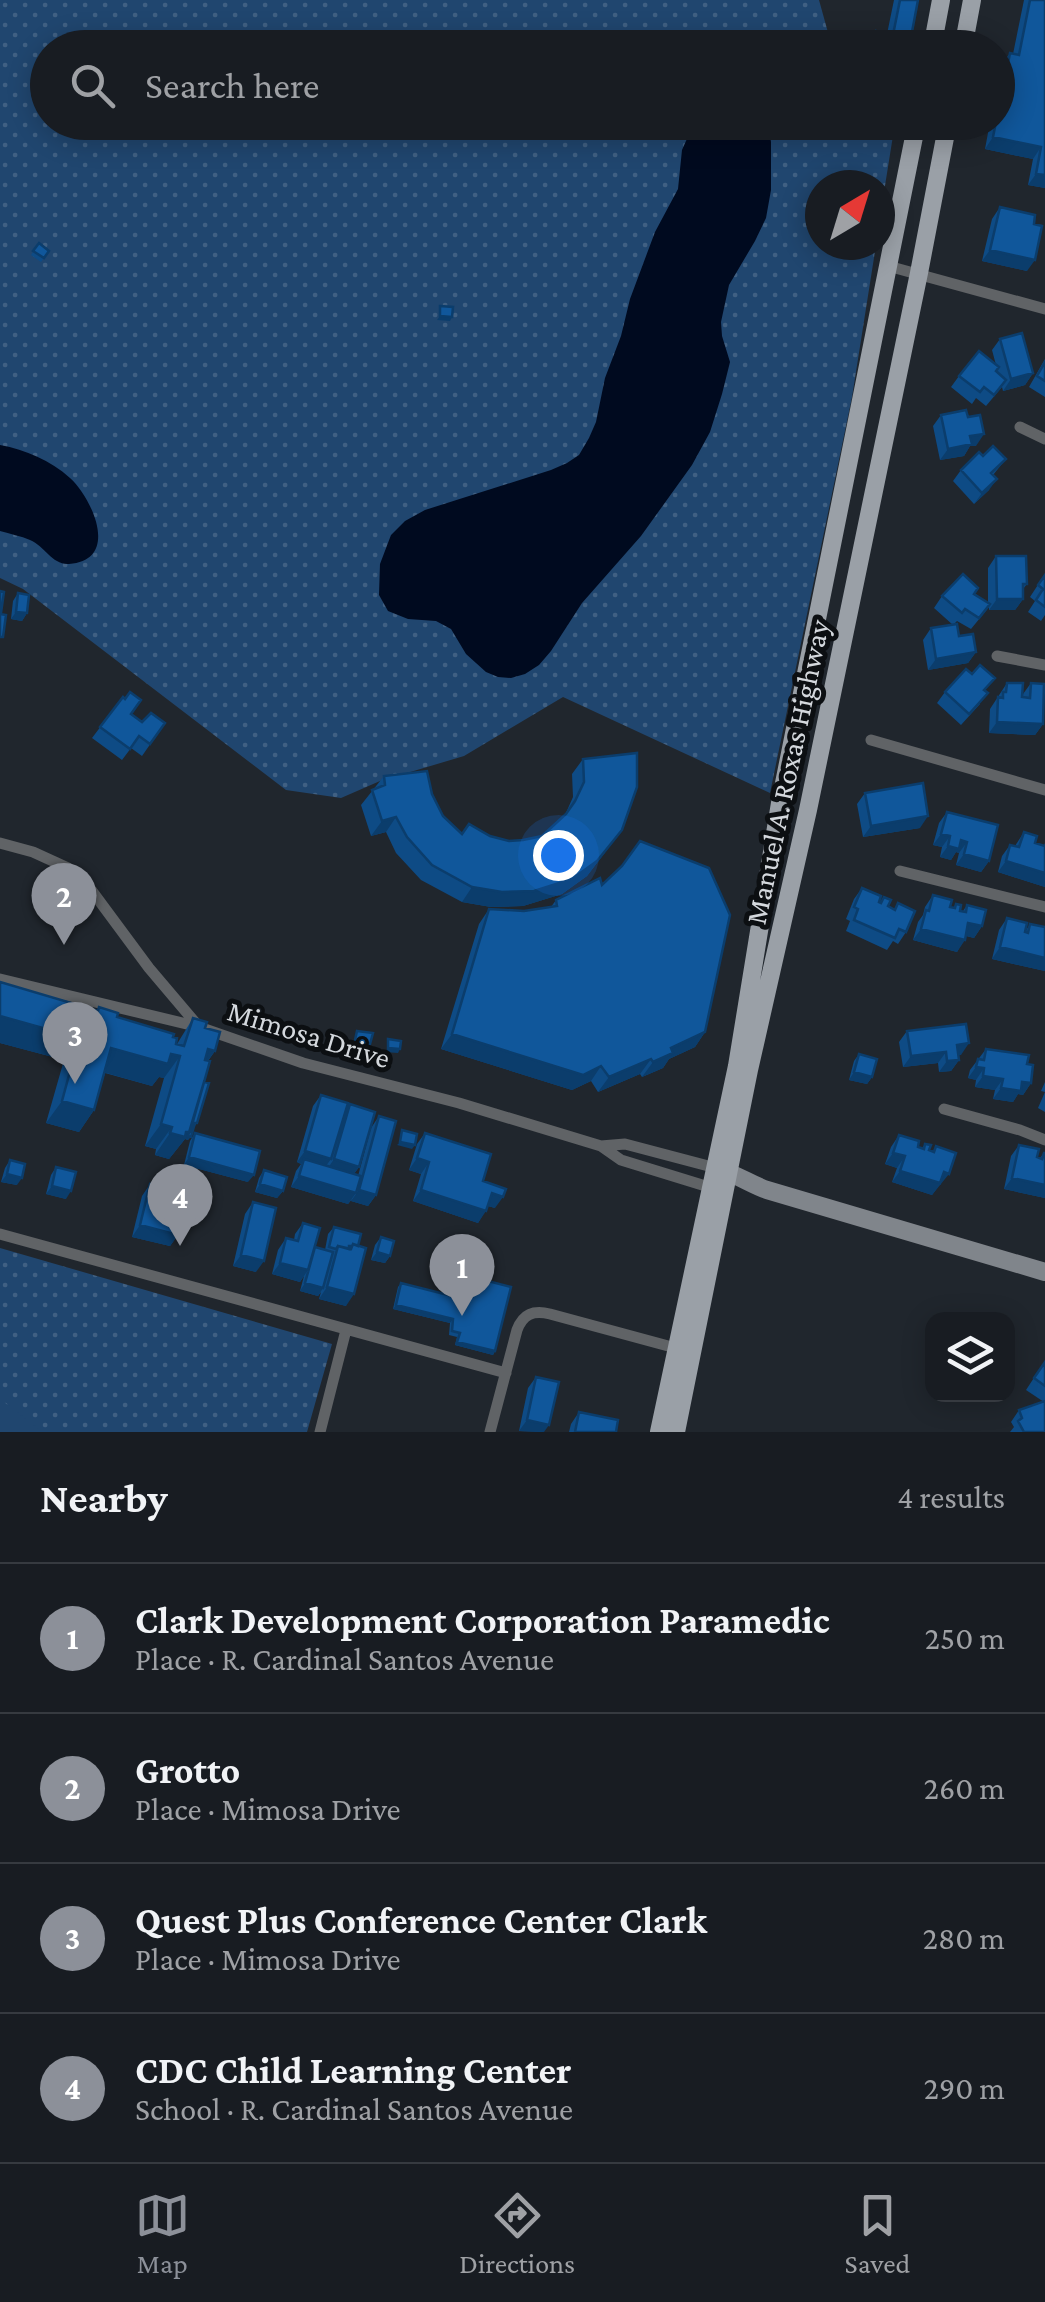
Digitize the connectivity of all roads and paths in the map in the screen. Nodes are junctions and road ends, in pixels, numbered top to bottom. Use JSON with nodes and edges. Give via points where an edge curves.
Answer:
{"nodes":[{"id":1,"x":941,"y":0,"type":"edge"},
{"id":2,"x":972,"y":0,"type":"edge"},
{"id":3,"x":935,"y":30,"type":"edge"},
{"id":4,"x":966,"y":30,"type":"edge"},
{"id":5,"x":912,"y":140,"type":"edge"},
{"id":6,"x":945,"y":140,"type":"edge"},
{"id":7,"x":888,"y":266,"type":"junction"},
{"id":8,"x":919,"y":273,"type":"junction"},
{"id":9,"x":1045,"y":309,"type":"edge"},
{"id":10,"x":1020,"y":427,"type":"dead end"},
{"id":11,"x":1045,"y":440,"type":"edge"},
{"id":12,"x":997,"y":656,"type":"dead end"},
{"id":13,"x":1045,"y":665,"type":"edge"},
{"id":14,"x":871,"y":740,"type":"dead end"},
{"id":15,"x":1045,"y":790,"type":"edge"},
{"id":16,"x":0,"y":843,"type":"edge"},
{"id":17,"x":900,"y":872,"type":"dead end"},
{"id":18,"x":1045,"y":906,"type":"edge"},
{"id":19,"x":0,"y":979,"type":"edge"},
{"id":20,"x":199,"y":1027,"type":"junction"},
{"id":21,"x":944,"y":1109,"type":"dead end"},
{"id":22,"x":1045,"y":1140,"type":"edge"},
{"id":23,"x":602,"y":1146,"type":"junction"},
{"id":24,"x":720,"y":1180,"type":"junction"},
{"id":25,"x":0,"y":1234,"type":"edge"},
{"id":26,"x":1045,"y":1272,"type":"edge"},
{"id":27,"x":346,"y":1330,"type":"junction"},
{"id":28,"x":685,"y":1351,"type":"junction"},
{"id":29,"x":506,"y":1373,"type":"junction"},
{"id":30,"x":320,"y":1432,"type":"edge"},
{"id":31,"x":490,"y":1432,"type":"edge"},
{"id":32,"x":659,"y":1432,"type":"edge"},
{"id":33,"x":676,"y":1432,"type":"edge"}],
"edges":[{"from":1,"to":3,"type":"main road"},
{"from":2,"to":4,"type":"main road"},
{"from":5,"to":7,"type":"main road","name":"Manuel A. Roxas Highway"},
{"from":6,"to":8,"type":"main road","name":"Manuel A. Roxas Highway"},
{"from":7,"to":8,"type":"street"},
{"from":7,"to":24,"type":"main road","name":"Manuel A. Roxas Highway","via":[[780,803]]},
{"from":8,"to":9,"type":"street"},
{"from":8,"to":24,"type":"main road","name":"Manuel A. Roxas Highway","via":[[808,810]]},
{"from":10,"to":11,"type":"street"},
{"from":12,"to":13,"type":"street"},
{"from":14,"to":15,"type":"street"},
{"from":16,"to":20,"type":"street","via":[[68,868]]},
{"from":17,"to":18,"type":"street"},
{"from":19,"to":20,"type":"street","name":"Mimosa Drive"},
{"from":20,"to":23,"type":"street","name":"Mimosa Drive","via":[[303,1063]]},
{"from":21,"to":22,"type":"street"},
{"from":23,"to":24,"type":"street","name":"Mimosa Drive","via":[[621,1160]]},
{"from":23,"to":24,"type":"street","name":"Mimosa Drive","via":[[626,1144]]},
{"from":24,"to":26,"type":"street","via":[[746,1182]]},
{"from":24,"to":28,"type":"main road","name":"Manuel A. Roxas Highway"},
{"from":25,"to":27,"type":"street"},
{"from":27,"to":29,"type":"street"},
{"from":27,"to":30,"type":"street"},
{"from":28,"to":29,"type":"street","via":[[538,1311],[520,1321]]},
{"from":28,"to":32,"type":"main road","name":"Manuel A. Roxas Highway"},
{"from":28,"to":33,"type":"main road","name":"Manuel A. Roxas Highway"},
{"from":29,"to":31,"type":"street"}]}
